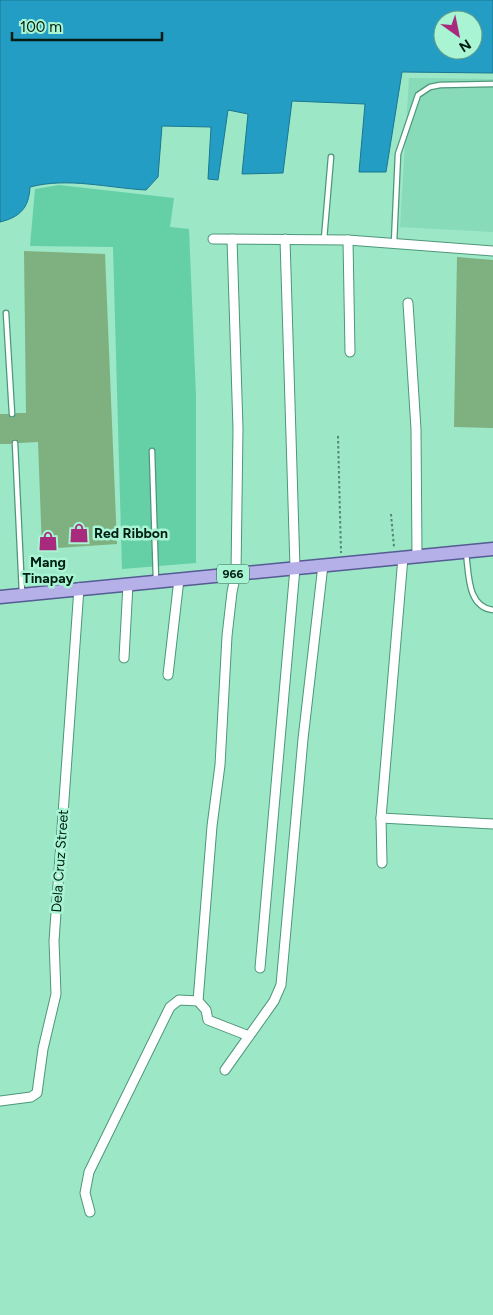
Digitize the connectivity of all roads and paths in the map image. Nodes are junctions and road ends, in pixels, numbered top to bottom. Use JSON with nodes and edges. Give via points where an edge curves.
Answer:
{"nodes":[{"id":1,"x":493,"y":84,"type":"edge"},
{"id":2,"x":331,"y":157,"type":"dead end"},
{"id":3,"x":212,"y":239,"type":"dead end"},
{"id":4,"x":232,"y":239,"type":"junction"},
{"id":5,"x":285,"y":239,"type":"junction"},
{"id":6,"x":324,"y":239,"type":"junction"},
{"id":7,"x":348,"y":240,"type":"junction"},
{"id":8,"x":394,"y":243,"type":"junction"},
{"id":9,"x":493,"y":251,"type":"edge"},
{"id":10,"x":408,"y":303,"type":"dead end"},
{"id":11,"x":6,"y":313,"type":"dead end"},
{"id":12,"x":350,"y":352,"type":"dead end"},
{"id":13,"x":12,"y":414,"type":"dead end"},
{"id":14,"x":338,"y":436,"type":"dead end"},
{"id":15,"x":15,"y":443,"type":"dead end"},
{"id":16,"x":152,"y":452,"type":"dead end"},
{"id":17,"x":391,"y":514,"type":"dead end"},
{"id":18,"x":493,"y":549,"type":"edge"},
{"id":19,"x":465,"y":551,"type":"junction"},
{"id":20,"x":417,"y":556,"type":"junction"},
{"id":21,"x":399,"y":558,"type":"junction"},
{"id":22,"x":341,"y":563,"type":"junction"},
{"id":23,"x":323,"y":565,"type":"junction"},
{"id":24,"x":295,"y":568,"type":"junction"},
{"id":25,"x":236,"y":573,"type":"junction"},
{"id":26,"x":179,"y":579,"type":"junction"},
{"id":27,"x":156,"y":581,"type":"junction"},
{"id":28,"x":128,"y":584,"type":"junction"},
{"id":29,"x":79,"y":588,"type":"junction"},
{"id":30,"x":22,"y":594,"type":"junction"},
{"id":31,"x":0,"y":597,"type":"edge"},
{"id":32,"x":493,"y":610,"type":"edge"},
{"id":33,"x":124,"y":658,"type":"dead end"},
{"id":34,"x":168,"y":674,"type":"dead end"},
{"id":35,"x":381,"y":818,"type":"junction"},
{"id":36,"x":493,"y":824,"type":"edge"},
{"id":37,"x":382,"y":863,"type":"dead end"},
{"id":38,"x":260,"y":968,"type":"dead end"},
{"id":39,"x":198,"y":1001,"type":"junction"},
{"id":40,"x":249,"y":1036,"type":"junction"},
{"id":41,"x":225,"y":1070,"type":"dead end"},
{"id":42,"x":0,"y":1101,"type":"edge"},
{"id":43,"x":90,"y":1212,"type":"dead end"}],
"edges":[{"from":1,"to":8,"type":"lane","via":[[440,85],[418,95],[398,154]]},
{"from":2,"to":6,"type":"lane"},
{"from":3,"to":4,"type":"street"},
{"from":4,"to":5,"type":"street"},
{"from":4,"to":25,"type":"street","via":[[238,429]]},
{"from":5,"to":6,"type":"street"},
{"from":5,"to":24,"type":"street"},
{"from":6,"to":7,"type":"street"},
{"from":7,"to":8,"type":"street"},
{"from":7,"to":12,"type":"street"},
{"from":8,"to":9,"type":"street"},
{"from":10,"to":20,"type":"street","via":[[416,429]]},
{"from":11,"to":13,"type":"lane"},
{"from":14,"to":22,"type":"path"},
{"from":15,"to":30,"type":"lane"},
{"from":16,"to":27,"type":"lane"},
{"from":17,"to":21,"type":"path"},
{"from":18,"to":19,"type":"main road","number":"966"},
{"from":19,"to":20,"type":"main road","number":"966"},
{"from":19,"to":32,"type":"lane","via":[[474,600],[480,606]]},
{"from":20,"to":21,"type":"main road","number":"966"},
{"from":21,"to":22,"type":"main road","number":"966"},
{"from":21,"to":35,"type":"street"},
{"from":22,"to":23,"type":"main road","number":"966"},
{"from":23,"to":24,"type":"main road","number":"966"},
{"from":23,"to":40,"type":"street","via":[[303,739],[281,985],[274,1001]]},
{"from":24,"to":25,"type":"main road","number":"966"},
{"from":24,"to":38,"type":"street"},
{"from":25,"to":26,"type":"main road","number":"966"},
{"from":25,"to":39,"type":"street","via":[[227,636],[220,765]]},
{"from":26,"to":27,"type":"main road","number":"966"},
{"from":26,"to":34,"type":"street"},
{"from":27,"to":28,"type":"main road","number":"966"},
{"from":28,"to":29,"type":"main road","number":"966"},
{"from":28,"to":33,"type":"street"},
{"from":29,"to":30,"type":"main road","number":"966"},
{"from":29,"to":42,"type":"street","name":"Dela Cruz Street","via":[[54,941],[56,994],[37,1093],[31,1097]]},
{"from":30,"to":31,"type":"main road","number":"966"},
{"from":35,"to":36,"type":"street"},
{"from":35,"to":37,"type":"street"},
{"from":39,"to":40,"type":"street","via":[[206,1010],[208,1020]]},
{"from":39,"to":43,"type":"street","via":[[179,1000],[170,1007],[89,1172],[85,1193]]},
{"from":40,"to":41,"type":"street"}]}
